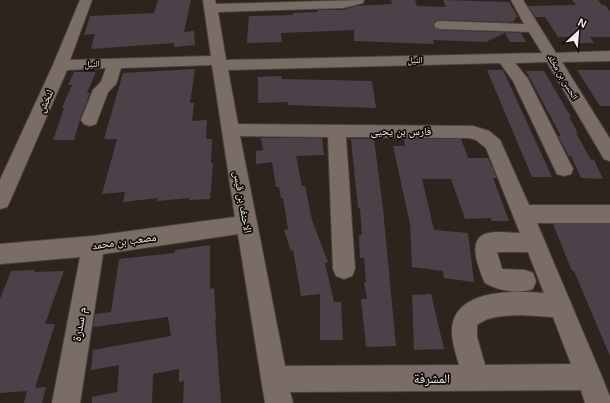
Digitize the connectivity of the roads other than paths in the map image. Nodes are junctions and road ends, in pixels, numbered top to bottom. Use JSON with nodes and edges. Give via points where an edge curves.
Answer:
{"nodes":[{"id":1,"x":86,"y":0,"type":"edge"},
{"id":2,"x":358,"y":0,"type":"edge"},
{"id":3,"x":517,"y":0,"type":"edge"},
{"id":4,"x":210,"y":4,"type":"edge"},
{"id":5,"x":441,"y":25,"type":"dead end"},
{"id":6,"x":534,"y":28,"type":"junction"},
{"id":7,"x":610,"y":56,"type":"edge"},
{"id":8,"x":551,"y":57,"type":"junction"},
{"id":9,"x":508,"y":58,"type":"junction"},
{"id":10,"x":219,"y":63,"type":"junction"},
{"id":11,"x":108,"y":64,"type":"junction"},
{"id":12,"x":61,"y":65,"type":"junction"},
{"id":13,"x":90,"y":120,"type":"dead end"},
{"id":14,"x":602,"y":128,"type":"edge"},
{"id":15,"x":230,"y":130,"type":"junction"},
{"id":16,"x":337,"y":131,"type":"junction"},
{"id":17,"x":610,"y":154,"type":"edge"},
{"id":18,"x":564,"y":169,"type":"dead end"},
{"id":19,"x":0,"y":202,"type":"edge"},
{"id":20,"x":522,"y":214,"type":"junction"},
{"id":21,"x":610,"y":214,"type":"edge"},
{"id":22,"x":247,"y":224,"type":"junction"},
{"id":23,"x":534,"y":243,"type":"junction"},
{"id":24,"x":93,"y":246,"type":"junction"},
{"id":25,"x":0,"y":254,"type":"edge"},
{"id":26,"x":344,"y":269,"type":"dead end"},
{"id":27,"x":525,"y":281,"type":"dead end"},
{"id":28,"x":561,"y":306,"type":"junction"},
{"id":29,"x":589,"y":377,"type":"junction"},
{"id":30,"x":476,"y":378,"type":"junction"},
{"id":31,"x":277,"y":391,"type":"edge"},
{"id":32,"x":66,"y":403,"type":"edge"},
{"id":33,"x":599,"y":403,"type":"edge"}],
"edges":[{"from":1,"to":12,"type":"street","name":"لنخش"},
{"from":2,"to":4,"type":"street","via":[[343,4]]},
{"from":3,"to":6,"type":"street","name":"الحسن بن مخلد"},
{"from":4,"to":10,"type":"street","name":"الاحنف بن قيس"},
{"from":5,"to":6,"type":"street"},
{"from":6,"to":8,"type":"street","name":"الحسن بن مخلد"},
{"from":7,"to":8,"type":"street","name":"النيل"},
{"from":8,"to":9,"type":"street","name":"النيل"},
{"from":8,"to":14,"type":"street","name":"الحسن بن مخلد"},
{"from":9,"to":10,"type":"street","name":"النيل"},
{"from":9,"to":18,"type":"street"},
{"from":10,"to":11,"type":"street","name":"النيل"},
{"from":10,"to":15,"type":"street","name":"الاحنف بن قيس"},
{"from":11,"to":12,"type":"street","name":"النيل"},
{"from":11,"to":13,"type":"street","via":[[95,85],[101,90]]},
{"from":12,"to":19,"type":"street","name":"لنخش"},
{"from":14,"to":17,"type":"street","name":"الحسن بن مخلد"},
{"from":15,"to":16,"type":"street","name":"فارس بن يحيى"},
{"from":15,"to":22,"type":"street","name":"الاحنف بن قيس"},
{"from":16,"to":20,"type":"street","name":"فارس بن يحيى","via":[[469,132],[483,136],[494,145]]},
{"from":16,"to":26,"type":"street"},
{"from":20,"to":21,"type":"street"},
{"from":20,"to":23,"type":"street","name":"فارس بن يحيى"},
{"from":22,"to":24,"type":"street","name":"مصعب بن محمد"},
{"from":22,"to":31,"type":"street","name":"الاحنف بن قيس"},
{"from":23,"to":27,"type":"street","via":[[489,242],[485,246],[493,276],[499,279]]},
{"from":23,"to":28,"type":"street","name":"فارس بن يحيى"},
{"from":24,"to":25,"type":"street","name":"مصعب بن محمد"},
{"from":24,"to":32,"type":"street","name":"م سدرة"},
{"from":28,"to":29,"type":"street","name":"فارس بن يحيى"},
{"from":28,"to":30,"type":"street","via":[[504,304],[484,307],[470,314],[464,327]]},
{"from":29,"to":30,"type":"street","name":"المشرفة"},
{"from":29,"to":33,"type":"street","name":"فارس بن يحيى"},
{"from":30,"to":31,"type":"street","name":"المشرفة"}]}
